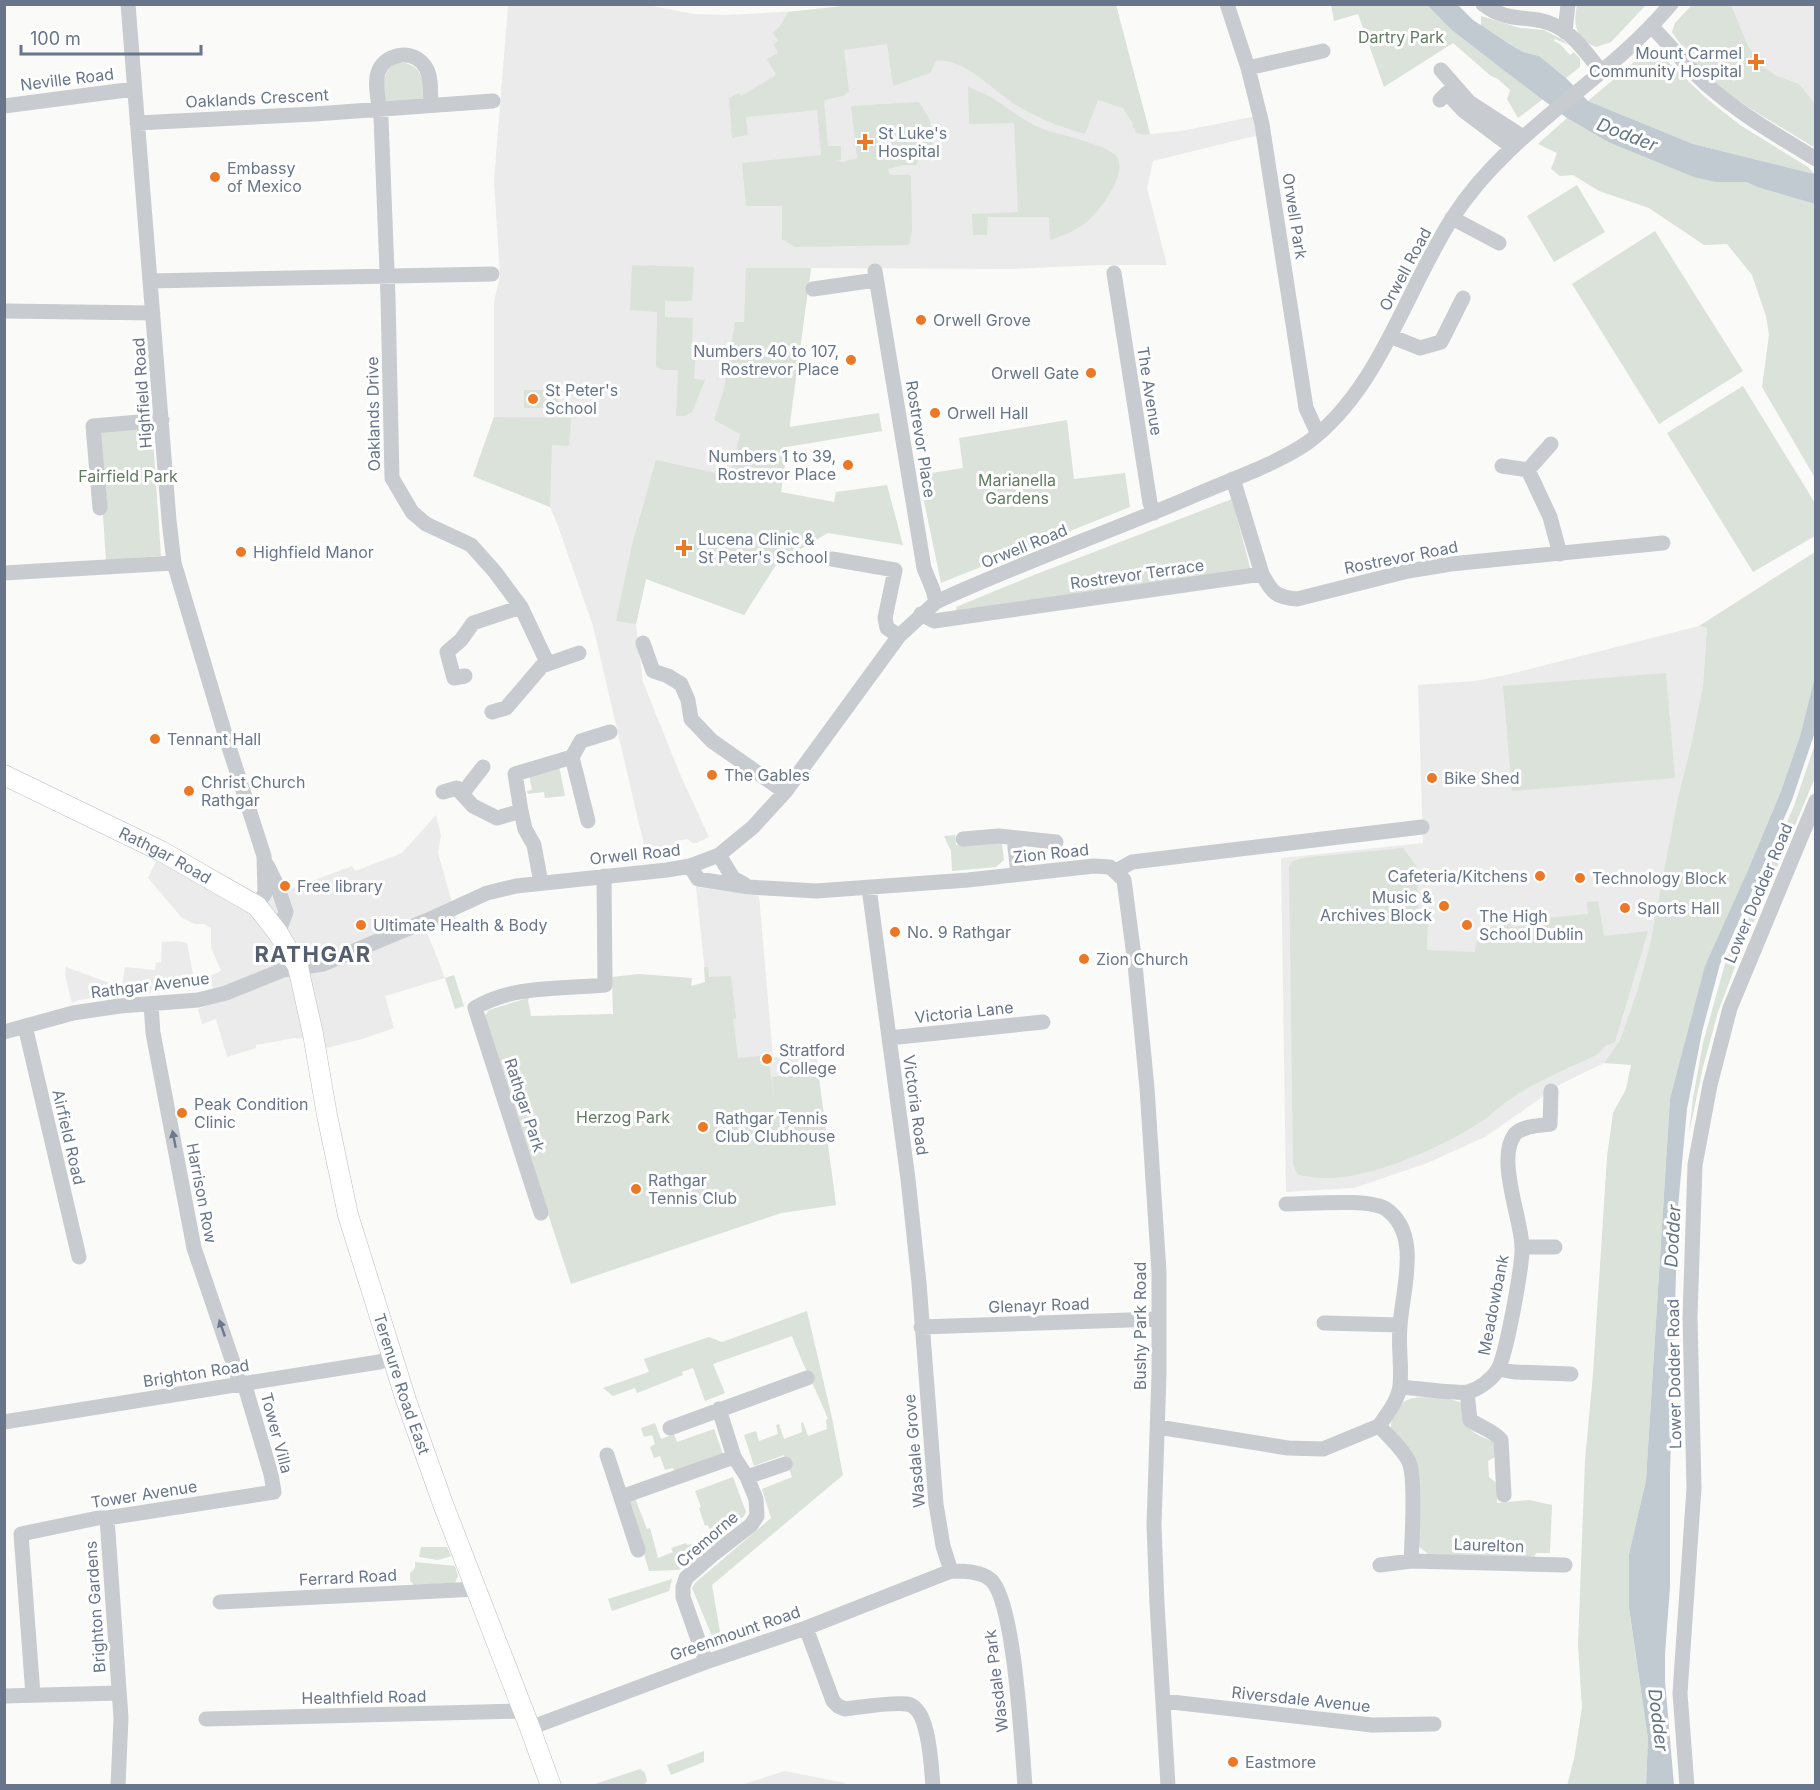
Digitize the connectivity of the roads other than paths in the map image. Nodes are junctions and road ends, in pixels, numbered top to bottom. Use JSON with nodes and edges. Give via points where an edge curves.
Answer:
{"nodes":[{"id":1,"x":128,"y":4,"type":"edge"},
{"id":2,"x":1227,"y":4,"type":"edge"},
{"id":3,"x":1483,"y":4,"type":"edge"},
{"id":4,"x":1568,"y":4,"type":"edge"},
{"id":5,"x":1671,"y":4,"type":"edge"},
{"id":6,"x":1652,"y":27,"type":"junction"},
{"id":7,"x":1565,"y":32,"type":"junction"},
{"id":8,"x":1323,"y":51,"type":"dead end"},
{"id":9,"x":1248,"y":68,"type":"junction"},
{"id":10,"x":1441,"y":70,"type":"dead end"},
{"id":11,"x":1595,"y":75,"type":"junction"},
{"id":12,"x":134,"y":89,"type":"junction"},
{"id":13,"x":1440,"y":99,"type":"dead end"},
{"id":14,"x":493,"y":101,"type":"dead end"},
{"id":15,"x":431,"y":105,"type":"junction"},
{"id":16,"x":4,"y":106,"type":"edge"},
{"id":17,"x":380,"y":113,"type":"junction"},
{"id":18,"x":137,"y":123,"type":"junction"},
{"id":19,"x":1517,"y":142,"type":"junction"},
{"id":20,"x":1815,"y":159,"type":"edge"},
{"id":21,"x":1452,"y":218,"type":"junction"},
{"id":22,"x":1499,"y":243,"type":"dead end"},
{"id":23,"x":1114,"y":273,"type":"dead end"},
{"id":24,"x":492,"y":274,"type":"dead end"},
{"id":25,"x":386,"y":277,"type":"junction"},
{"id":26,"x":150,"y":281,"type":"junction"},
{"id":27,"x":813,"y":289,"type":"dead end"},
{"id":28,"x":1463,"y":298,"type":"dead end"},
{"id":29,"x":4,"y":311,"type":"edge"},
{"id":30,"x":153,"y":313,"type":"junction"},
{"id":31,"x":1390,"y":336,"type":"junction"},
{"id":32,"x":162,"y":420,"type":"junction"},
{"id":33,"x":1318,"y":434,"type":"junction"},
{"id":34,"x":1551,"y":444,"type":"dead end"},
{"id":35,"x":1503,"y":465,"type":"dead end"},
{"id":36,"x":1528,"y":470,"type":"junction"},
{"id":37,"x":1233,"y":479,"type":"junction"},
{"id":38,"x":100,"y":508,"type":"dead end"},
{"id":39,"x":1154,"y":513,"type":"junction"},
{"id":40,"x":1663,"y":543,"type":"dead end"},
{"id":41,"x":1560,"y":554,"type":"junction"},
{"id":42,"x":832,"y":559,"type":"dead end"},
{"id":43,"x":174,"y":563,"type":"junction"},
{"id":44,"x":4,"y":573,"type":"edge"},
{"id":45,"x":1262,"y":574,"type":"junction"},
{"id":46,"x":936,"y":602,"type":"junction"},
{"id":47,"x":521,"y":607,"type":"junction"},
{"id":48,"x":921,"y":614,"type":"junction"},
{"id":49,"x":899,"y":636,"type":"junction"},
{"id":50,"x":643,"y":643,"type":"dead end"},
{"id":51,"x":579,"y":653,"type":"dead end"},
{"id":52,"x":547,"y":662,"type":"junction"},
{"id":53,"x":454,"y":679,"type":"dead end"},
{"id":54,"x":492,"y":712,"type":"dead end"},
{"id":55,"x":610,"y":732,"type":"dead end"},
{"id":56,"x":572,"y":757,"type":"junction"},
{"id":57,"x":483,"y":767,"type":"dead end"},
{"id":58,"x":4,"y":775,"type":"edge"},
{"id":59,"x":443,"y":792,"type":"dead end"},
{"id":60,"x":785,"y":792,"type":"junction"},
{"id":61,"x":462,"y":794,"type":"junction"},
{"id":62,"x":1815,"y":801,"type":"edge"},
{"id":63,"x":520,"y":811,"type":"junction"},
{"id":64,"x":588,"y":821,"type":"dead end"},
{"id":65,"x":1422,"y":827,"type":"dead end"},
{"id":66,"x":963,"y":838,"type":"dead end"},
{"id":67,"x":1014,"y":838,"type":"junction"},
{"id":68,"x":1056,"y":842,"type":"dead end"},
{"id":69,"x":719,"y":855,"type":"junction"},
{"id":70,"x":264,"y":856,"type":"junction"},
{"id":71,"x":690,"y":866,"type":"junction"},
{"id":72,"x":1116,"y":871,"type":"junction"},
{"id":73,"x":1018,"y":874,"type":"junction"},
{"id":74,"x":604,"y":876,"type":"junction"},
{"id":75,"x":541,"y":883,"type":"junction"},
{"id":76,"x":749,"y":887,"type":"junction"},
{"id":77,"x":869,"y":888,"type":"junction"},
{"id":78,"x":257,"y":906,"type":"junction"},
{"id":79,"x":278,"y":933,"type":"junction"},
{"id":80,"x":298,"y":968,"type":"junction"},
{"id":81,"x":151,"y":1004,"type":"junction"},
{"id":82,"x":1043,"y":1022,"type":"dead end"},
{"id":83,"x":25,"y":1026,"type":"junction"},
{"id":84,"x":4,"y":1032,"type":"edge"},
{"id":85,"x":889,"y":1038,"type":"junction"},
{"id":86,"x":1551,"y":1091,"type":"dead end"},
{"id":87,"x":1286,"y":1204,"type":"dead end"},
{"id":88,"x":541,"y":1213,"type":"dead end"},
{"id":89,"x":1522,"y":1247,"type":"junction"},
{"id":90,"x":1556,"y":1247,"type":"dead end"},
{"id":91,"x":79,"y":1257,"type":"dead end"},
{"id":92,"x":1159,"y":1319,"type":"junction"},
{"id":93,"x":1324,"y":1323,"type":"dead end"},
{"id":94,"x":1400,"y":1325,"type":"junction"},
{"id":95,"x":921,"y":1327,"type":"junction"},
{"id":96,"x":393,"y":1358,"type":"junction"},
{"id":97,"x":1498,"y":1370,"type":"junction"},
{"id":98,"x":1571,"y":1374,"type":"dead end"},
{"id":99,"x":807,"y":1378,"type":"dead end"},
{"id":100,"x":242,"y":1383,"type":"junction"},
{"id":101,"x":1400,"y":1387,"type":"junction"},
{"id":102,"x":1467,"y":1392,"type":"junction"},
{"id":103,"x":719,"y":1409,"type":"junction"},
{"id":104,"x":4,"y":1422,"type":"edge"},
{"id":105,"x":1379,"y":1426,"type":"junction"},
{"id":106,"x":1158,"y":1427,"type":"junction"},
{"id":107,"x":670,"y":1428,"type":"dead end"},
{"id":108,"x":607,"y":1455,"type":"dead end"},
{"id":109,"x":734,"y":1457,"type":"junction"},
{"id":110,"x":785,"y":1464,"type":"dead end"},
{"id":111,"x":747,"y":1477,"type":"junction"},
{"id":112,"x":274,"y":1492,"type":"joint"},
{"id":113,"x":1504,"y":1495,"type":"dead end"},
{"id":114,"x":621,"y":1497,"type":"junction"},
{"id":115,"x":107,"y":1518,"type":"junction"},
{"id":116,"x":638,"y":1550,"type":"dead end"},
{"id":117,"x":1411,"y":1561,"type":"junction"},
{"id":118,"x":1380,"y":1565,"type":"dead end"},
{"id":119,"x":1565,"y":1566,"type":"dead end"},
{"id":120,"x":951,"y":1571,"type":"junction"},
{"id":121,"x":477,"y":1589,"type":"junction"},
{"id":122,"x":220,"y":1602,"type":"dead end"},
{"id":123,"x":806,"y":1628,"type":"junction"},
{"id":124,"x":706,"y":1662,"type":"junction"},
{"id":125,"x":119,"y":1693,"type":"junction"},
{"id":126,"x":33,"y":1695,"type":"junction"},
{"id":127,"x":4,"y":1696,"type":"edge"},
{"id":128,"x":1163,"y":1701,"type":"junction"},
{"id":129,"x":206,"y":1719,"type":"dead end"},
{"id":130,"x":527,"y":1719,"type":"junction"},
{"id":131,"x":1434,"y":1724,"type":"dead end"},
{"id":132,"x":118,"y":1785,"type":"edge"},
{"id":133,"x":551,"y":1785,"type":"edge"},
{"id":134,"x":933,"y":1785,"type":"edge"},
{"id":135,"x":1025,"y":1785,"type":"edge"},
{"id":136,"x":1168,"y":1785,"type":"edge"},
{"id":137,"x":1687,"y":1785,"type":"edge"}],
"edges":[{"from":1,"to":12,"type":"street","name":"Highfield Road"},
{"from":2,"to":9,"type":"street","name":"Orwell Park"},
{"from":3,"to":7,"type":"street","via":[[1496,14],[1553,24]]},
{"from":4,"to":7,"type":"street"},
{"from":5,"to":6,"type":"street","name":"Orwell Road"},
{"from":6,"to":11,"type":"street","name":"Orwell Road"},
{"from":6,"to":20,"type":"street","via":[[1722,98]]},
{"from":7,"to":11,"type":"street","via":[[1576,41]]},
{"from":8,"to":9,"type":"street"},
{"from":9,"to":33,"type":"street","name":"Orwell Park","via":[[1262,124],[1306,408]]},
{"from":10,"to":19,"type":"street","via":[[1469,102]]},
{"from":11,"to":19,"type":"street","name":"Orwell Road"},
{"from":12,"to":16,"type":"street","name":"Neville Road"},
{"from":12,"to":18,"type":"street","name":"Highfield Road"},
{"from":13,"to":19,"type":"street","via":[[1448,93],[1464,111]]},
{"from":14,"to":15,"type":"street","name":"Oaklands Crescent"},
{"from":15,"to":17,"type":"street","name":"Oaklands Crescent"},
{"from":15,"to":17,"type":"street","via":[[427,69],[415,57],[399,55],[390,57],[380,69]]},
{"from":17,"to":18,"type":"street","name":"Oaklands Crescent"},
{"from":17,"to":25,"type":"street","name":"Oaklands Drive"},
{"from":18,"to":26,"type":"street","name":"Highfield Road"},
{"from":19,"to":21,"type":"street","name":"Orwell Road","via":[[1476,184]]},
{"from":21,"to":22,"type":"street"},
{"from":21,"to":31,"type":"street","name":"Orwell Road"},
{"from":23,"to":39,"type":"street","name":"The Avenue"},
{"from":24,"to":25,"type":"street"},
{"from":25,"to":26,"type":"street"},
{"from":25,"to":47,"type":"street","name":"Oaklands Drive","via":[[392,477],[412,512],[426,524],[471,545]]},
{"from":26,"to":30,"type":"street","name":"Highfield Road"},
{"from":27,"to":46,"type":"street","name":"Rostrevor Place","via":[[875,275],[924,568]]},
{"from":28,"to":31,"type":"street","via":[[1441,342],[1420,348]]},
{"from":29,"to":30,"type":"street"},
{"from":30,"to":32,"type":"street","name":"Highfield Road"},
{"from":31,"to":33,"type":"street","name":"Orwell Road","via":[[1357,389]]},
{"from":32,"to":38,"type":"street","via":[[93,426]]},
{"from":32,"to":43,"type":"street","name":"Highfield Road"},
{"from":33,"to":37,"type":"street","name":"Orwell Road","via":[[1295,450]]},
{"from":34,"to":36,"type":"street"},
{"from":35,"to":36,"type":"street"},
{"from":36,"to":41,"type":"street","via":[[1550,517]]},
{"from":37,"to":39,"type":"street","name":"Orwell Road"},
{"from":37,"to":45,"type":"street"},
{"from":39,"to":46,"type":"street","name":"Orwell Road"},
{"from":40,"to":41,"type":"street","name":"Rostrevor Road"},
{"from":41,"to":45,"type":"street","name":"Rostrevor Road","via":[[1408,571],[1297,598],[1282,597],[1271,590]]},
{"from":42,"to":49,"type":"street","via":[[896,570],[885,618],[887,628]]},
{"from":43,"to":44,"type":"street"},
{"from":43,"to":70,"type":"street","name":"Highfield Road"},
{"from":45,"to":48,"type":"street","name":"Rostrevor Terrace","via":[[934,621]]},
{"from":46,"to":48,"type":"street","name":"Orwell Road"},
{"from":47,"to":52,"type":"street","name":"Oaklands Drive"},
{"from":47,"to":53,"type":"street","via":[[473,623],[447,652]]},
{"from":48,"to":49,"type":"street","name":"Orwell Road"},
{"from":49,"to":60,"type":"street","name":"Orwell Road"},
{"from":50,"to":60,"type":"street","via":[[653,671],[681,684],[691,719],[712,741]]},
{"from":51,"to":52,"type":"street"},
{"from":52,"to":54,"type":"street","via":[[506,708]]},
{"from":55,"to":56,"type":"street","via":[[581,741]]},
{"from":56,"to":63,"type":"street","via":[[515,774]]},
{"from":56,"to":64,"type":"street"},
{"from":57,"to":61,"type":"street"},
{"from":58,"to":78,"type":"main road","name":"Rathgar Road","via":[[161,851]]},
{"from":59,"to":61,"type":"street","via":[[457,788]]},
{"from":60,"to":69,"type":"street","name":"Orwell Road","via":[[753,827]]},
{"from":61,"to":63,"type":"street","via":[[473,806],[496,818]]},
{"from":62,"to":137,"type":"street","name":"Lower Dodder Road","via":[[1730,1008],[1695,1165],[1690,1311],[1694,1488],[1680,1693]]},
{"from":63,"to":75,"type":"street","via":[[534,845]]},
{"from":65,"to":72,"type":"street","name":"Zion Road","via":[[1132,862]]},
{"from":66,"to":67,"type":"street"},
{"from":67,"to":68,"type":"street"},
{"from":67,"to":73,"type":"street"},
{"from":69,"to":71,"type":"street","name":"Orwell Road"},
{"from":69,"to":76,"type":"street","via":[[733,878]]},
{"from":70,"to":78,"type":"street","name":"Highfield Road","via":[[265,893]]},
{"from":70,"to":79,"type":"street","via":[[286,912]]},
{"from":71,"to":74,"type":"street","name":"Orwell Road"},
{"from":71,"to":76,"type":"street","name":"Zion Road","via":[[698,879]]},
{"from":72,"to":73,"type":"street","name":"Zion Road","via":[[1094,866]]},
{"from":72,"to":92,"type":"street","name":"Bushy Park Road","via":[[1124,880],[1127,894],[1148,1088]]},
{"from":73,"to":77,"type":"street","name":"Zion Road"},
{"from":74,"to":75,"type":"street","name":"Orwell Road"},
{"from":74,"to":88,"type":"street","name":"Rathgar Park","via":[[605,985],[507,993],[475,1008]]},
{"from":75,"to":80,"type":"street","name":"Orwell Road","via":[[487,893],[323,964]]},
{"from":76,"to":77,"type":"street","name":"Zion Road","via":[[816,891]]},
{"from":77,"to":85,"type":"street","name":"Victoria Road"},
{"from":78,"to":79,"type":"main road","name":"Rathgar Road"},
{"from":79,"to":80,"type":"main road","name":"Rathgar Road"},
{"from":80,"to":81,"type":"street","name":"Rathgar Avenue","via":[[208,998]]},
{"from":80,"to":96,"type":"main road","name":"Terenure Road East","via":[[348,1215]]},
{"from":81,"to":83,"type":"street","name":"Rathgar Avenue","via":[[73,1014]]},
{"from":100,"to":81,"type":"street","name":"Harrison Row","one_way":true,"via":[[194,1248],[153,1033]]},
{"from":82,"to":85,"type":"street","name":"Victoria Lane"},
{"from":83,"to":84,"type":"street","name":"Rathgar Avenue"},
{"from":83,"to":91,"type":"street","name":"Airfield Road"},
{"from":85,"to":95,"type":"street","name":"Victoria Road","via":[[908,1179]]},
{"from":86,"to":89,"type":"street","name":"Meadowbank","via":[[1550,1124],[1523,1129],[1515,1134],[1510,1146],[1508,1162]]},
{"from":87,"to":94,"type":"street","via":[[1386,1201],[1401,1227],[1407,1258]]},
{"from":89,"to":90,"type":"street","name":"Meadowbank"},
{"from":89,"to":97,"type":"street","name":"Meadowbank","via":[[1514,1305]]},
{"from":92,"to":95,"type":"street","name":"Glenayr Road"},
{"from":92,"to":106,"type":"street","name":"Bushy Park Road"},
{"from":93,"to":94,"type":"street"},
{"from":94,"to":101,"type":"street"},
{"from":95,"to":120,"type":"street","name":"Wasdale Grove","via":[[936,1504]]},
{"from":96,"to":100,"type":"street","name":"Brighton Road"},
{"from":96,"to":121,"type":"main road","name":"Terenure Road East"},
{"from":97,"to":98,"type":"street","name":"Meadowbank"},
{"from":97,"to":102,"type":"street","name":"Meadowbank","via":[[1483,1385]]},
{"from":99,"to":103,"type":"street"},
{"from":100,"to":104,"type":"street","name":"Brighton Road"},
{"from":100,"to":112,"type":"street","name":"Tower Villa"},
{"from":101,"to":102,"type":"street"},
{"from":101,"to":105,"type":"street"},
{"from":102,"to":113,"type":"street","via":[[1470,1420],[1501,1440]]},
{"from":103,"to":107,"type":"street"},
{"from":103,"to":109,"type":"street","name":"Cremorne"},
{"from":105,"to":106,"type":"street","via":[[1323,1449],[1288,1448]]},
{"from":105,"to":117,"type":"street","via":[[1410,1464]]},
{"from":106,"to":128,"type":"street","name":"Bushy Park Road","via":[[1154,1525]]},
{"from":108,"to":114,"type":"street"},
{"from":109,"to":111,"type":"street","name":"Cremorne"},
{"from":109,"to":114,"type":"street"},
{"from":110,"to":111,"type":"street"},
{"from":111,"to":124,"type":"street","name":"Cremorne","via":[[756,1499],[757,1516],[686,1578],[683,1587]]},
{"from":112,"to":115,"type":"street","name":"Tower Avenue"},
{"from":114,"to":116,"type":"street"},
{"from":115,"to":125,"type":"street","name":"Brighton Gardens"},
{"from":115,"to":126,"type":"street","name":"Tower Avenue","via":[[21,1534]]},
{"from":117,"to":118,"type":"street","name":"Laurelton"},
{"from":117,"to":119,"type":"street","name":"Laurelton"},
{"from":120,"to":123,"type":"street","name":"Greenmount Road"},
{"from":120,"to":135,"type":"street","name":"Wasdale Park","via":[[981,1575],[991,1581],[1002,1605],[1013,1646]]},
{"from":121,"to":122,"type":"street","name":"Ferrard Road"},
{"from":121,"to":130,"type":"main road","name":"Terenure Road East"},
{"from":123,"to":124,"type":"street","name":"Greenmount Road"},
{"from":123,"to":134,"type":"street","via":[[837,1706],[908,1704],[919,1711],[925,1725]]},
{"from":124,"to":130,"type":"street","name":"Greenmount Road"},
{"from":125,"to":126,"type":"street"},
{"from":125,"to":132,"type":"street","name":"Brighton Gardens"},
{"from":126,"to":127,"type":"street"},
{"from":128,"to":131,"type":"street","name":"Riversdale Avenue","via":[[1372,1725]]},
{"from":128,"to":136,"type":"street","name":"Bushy Park Road"},
{"from":129,"to":130,"type":"street","name":"Healthfield Road"},
{"from":130,"to":133,"type":"main road","name":"Terenure Road East"}]}
